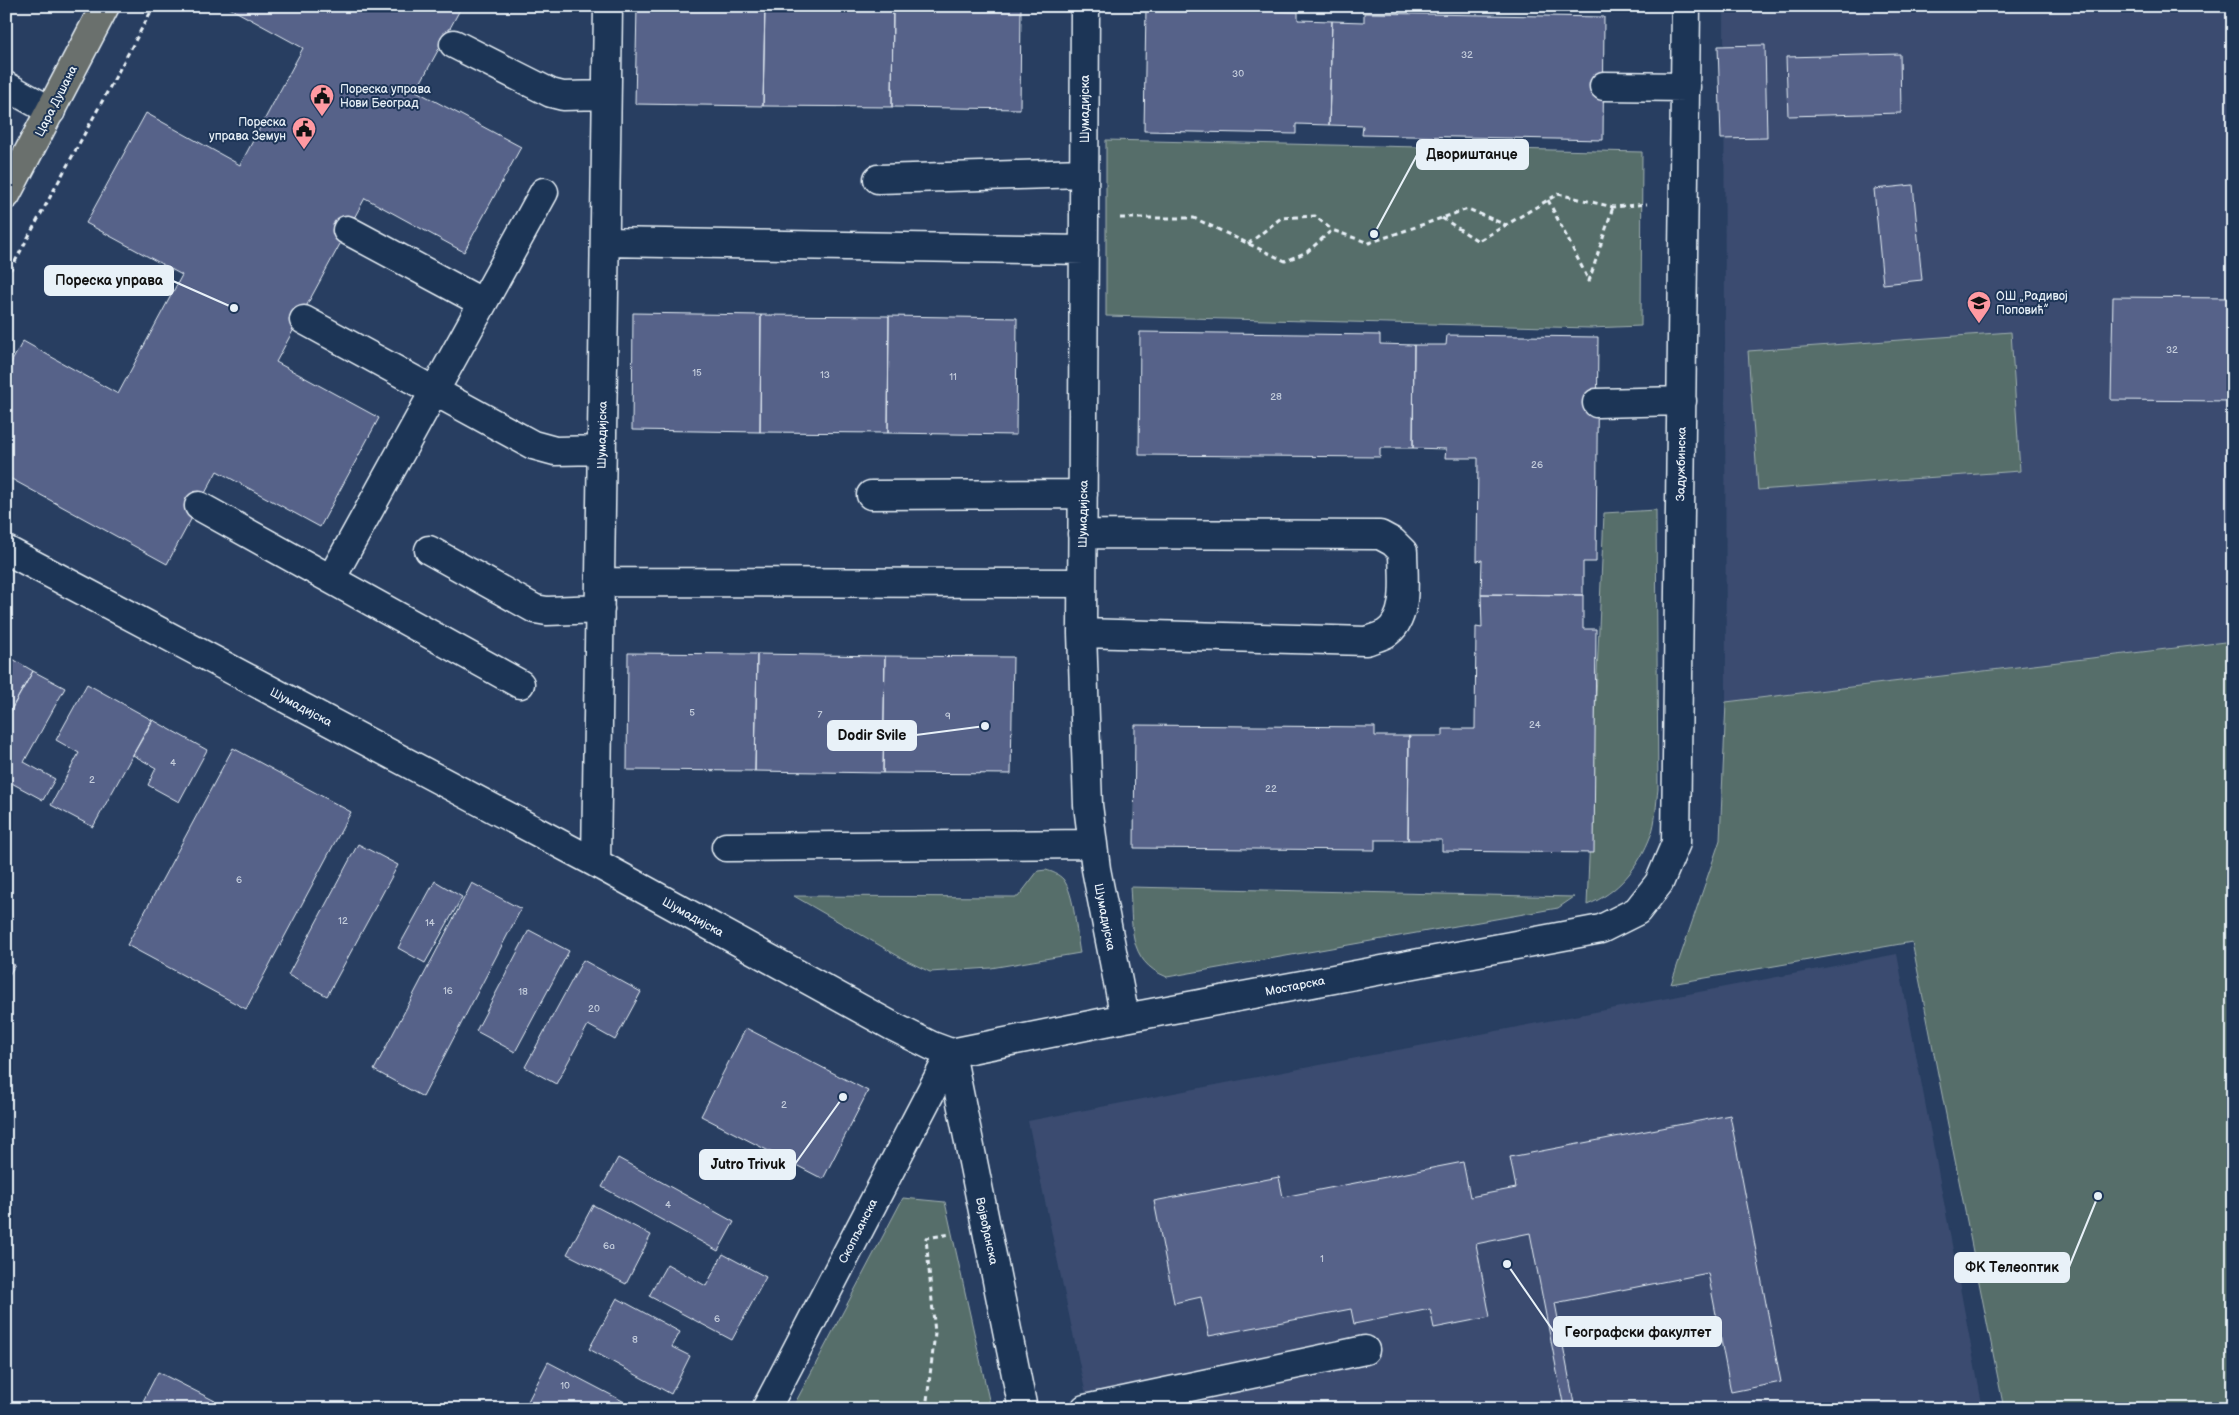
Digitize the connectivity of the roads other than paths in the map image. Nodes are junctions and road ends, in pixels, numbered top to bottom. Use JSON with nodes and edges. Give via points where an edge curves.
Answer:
{"nodes":[{"id":1,"x":105,"y":6,"type":"edge"},
{"id":2,"x":608,"y":6,"type":"edge"},
{"id":3,"x":1085,"y":6,"type":"edge"},
{"id":4,"x":1686,"y":6,"type":"edge"},
{"id":5,"x":454,"y":44,"type":"dead end"},
{"id":6,"x":6,"y":86,"type":"edge"},
{"id":7,"x":1604,"y":86,"type":"dead end"},
{"id":8,"x":1686,"y":87,"type":"junction"},
{"id":9,"x":606,"y":95,"type":"junction"},
{"id":10,"x":51,"y":111,"type":"junction"},
{"id":11,"x":1084,"y":173,"type":"junction"},
{"id":12,"x":878,"y":179,"type":"dead end"},
{"id":13,"x":544,"y":192,"type":"dead end"},
{"id":14,"x":6,"y":195,"type":"edge"},
{"id":15,"x":348,"y":230,"type":"dead end"},
{"id":16,"x":605,"y":242,"type":"junction"},
{"id":17,"x":1084,"y":250,"type":"junction"},
{"id":18,"x":483,"y":303,"type":"junction"},
{"id":19,"x":304,"y":320,"type":"dead end"},
{"id":20,"x":434,"y":391,"type":"junction"},
{"id":21,"x":1682,"y":402,"type":"junction"},
{"id":22,"x":1597,"y":403,"type":"dead end"},
{"id":23,"x":602,"y":450,"type":"junction"},
{"id":24,"x":1083,"y":494,"type":"junction"},
{"id":25,"x":871,"y":495,"type":"dead end"},
{"id":26,"x":199,"y":506,"type":"dead end"},
{"id":27,"x":1082,"y":534,"type":"junction"},
{"id":28,"x":6,"y":550,"type":"edge"},
{"id":29,"x":429,"y":550,"type":"dead end"},
{"id":30,"x":331,"y":579,"type":"junction"},
{"id":31,"x":600,"y":582,"type":"junction"},
{"id":32,"x":1082,"y":583,"type":"junction"},
{"id":33,"x":600,"y":609,"type":"junction"},
{"id":34,"x":1082,"y":633,"type":"junction"},
{"id":35,"x":520,"y":684,"type":"dead end"},
{"id":36,"x":1093,"y":844,"type":"junction"},
{"id":37,"x":726,"y":847,"type":"dead end"},
{"id":38,"x":596,"y":864,"type":"junction"},
{"id":39,"x":1637,"y":911,"type":"joint"},
{"id":40,"x":1125,"y":1018,"type":"junction"},
{"id":41,"x":951,"y":1053,"type":"junction"},
{"id":42,"x":1366,"y":1350,"type":"dead end"},
{"id":43,"x":766,"y":1409,"type":"edge"},
{"id":44,"x":1023,"y":1409,"type":"edge"},
{"id":45,"x":1085,"y":1409,"type":"edge"}],
"edges":[{"from":1,"to":10,"type":"main road","name":"Цара Душана"},
{"from":2,"to":9,"type":"street","name":"Шумадијска"},
{"from":3,"to":11,"type":"street","name":"Шумадијска"},
{"from":4,"to":8,"type":"street","name":"Задужбинска"},
{"from":5,"to":9,"type":"street","via":[[551,94]]},
{"from":6,"to":10,"type":"street"},
{"from":7,"to":8,"type":"street"},
{"from":8,"to":21,"type":"street","name":"Задужбинска"},
{"from":9,"to":16,"type":"street","name":"Шумадијска"},
{"from":10,"to":14,"type":"main road","name":"Цара Душана"},
{"from":11,"to":12,"type":"street"},
{"from":11,"to":17,"type":"street","name":"Шумадијска"},
{"from":13,"to":18,"type":"street"},
{"from":15,"to":18,"type":"street"},
{"from":16,"to":17,"type":"street"},
{"from":16,"to":23,"type":"street","name":"Шумадијска"},
{"from":17,"to":24,"type":"street","name":"Шумадијска"},
{"from":18,"to":20,"type":"street"},
{"from":19,"to":20,"type":"street"},
{"from":20,"to":23,"type":"street","via":[[543,449]]},
{"from":20,"to":30,"type":"street"},
{"from":21,"to":22,"type":"street"},
{"from":21,"to":39,"type":"street","name":"Задужбинска","via":[[1676,843],[1659,883]]},
{"from":23,"to":31,"type":"street","name":"Шумадијска"},
{"from":24,"to":25,"type":"street"},
{"from":24,"to":27,"type":"street","name":"Шумадијска"},
{"from":26,"to":30,"type":"street"},
{"from":27,"to":32,"type":"street","name":"Шумадијска"},
{"from":27,"to":34,"type":"street","via":[[1380,535],[1403,552],[1400,617],[1386,633],[1366,641]]},
{"from":28,"to":38,"type":"street","name":"Шумадијска"},
{"from":29,"to":33,"type":"street","via":[[535,609]]},
{"from":30,"to":35,"type":"street"},
{"from":31,"to":32,"type":"street"},
{"from":31,"to":33,"type":"street","name":"Шумадијска"},
{"from":32,"to":34,"type":"street","name":"Шумадијска"},
{"from":33,"to":38,"type":"street","name":"Шумадијска"},
{"from":34,"to":36,"type":"street","name":"Шумадијска","via":[[1088,805]]},
{"from":36,"to":37,"type":"street"},
{"from":36,"to":40,"type":"street","name":"Шумадијска"},
{"from":38,"to":41,"type":"street","name":"Шумадијска","via":[[892,1026]]},
{"from":39,"to":40,"type":"street","name":"Мостарска","via":[[1602,929]]},
{"from":40,"to":41,"type":"street","name":"Мостарска"},
{"from":41,"to":43,"type":"street","name":"Скопљанска"},
{"from":41,"to":44,"type":"street","name":"Војвођанска"},
{"from":42,"to":45,"type":"street"}]}
